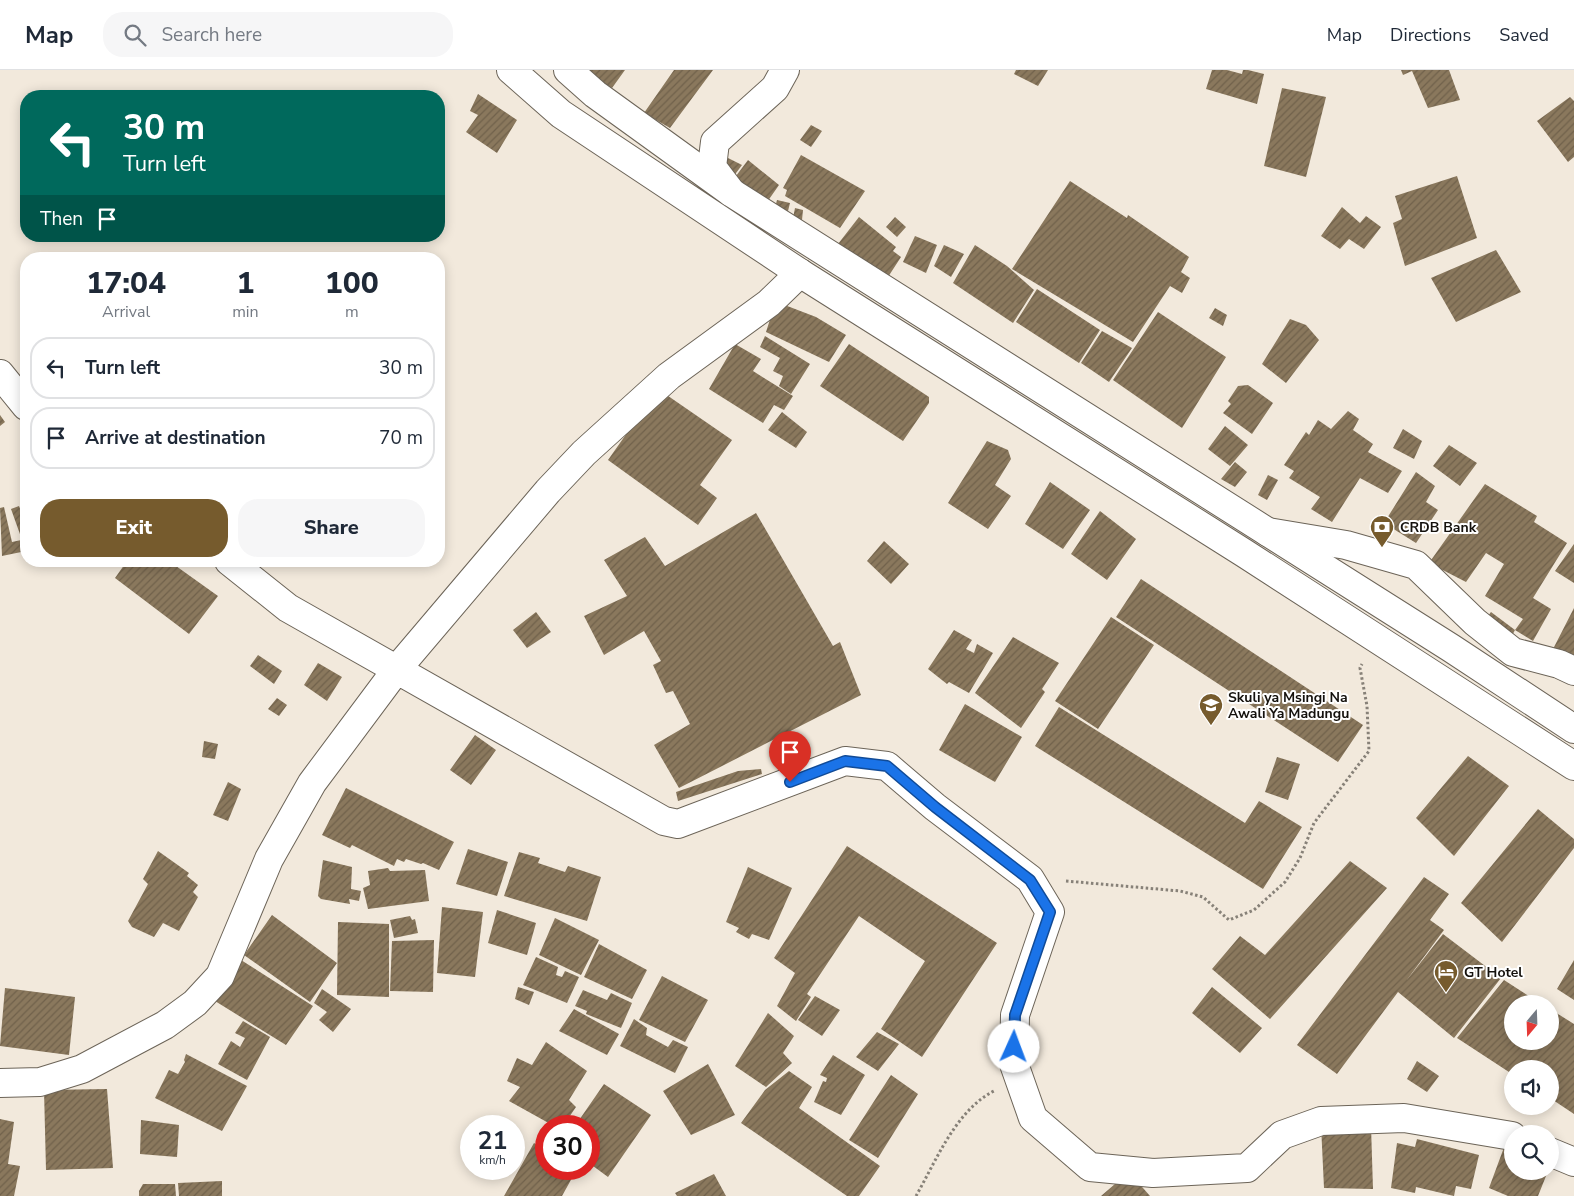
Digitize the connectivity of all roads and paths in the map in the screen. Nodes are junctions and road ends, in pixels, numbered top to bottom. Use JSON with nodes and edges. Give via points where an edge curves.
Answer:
{"nodes":[{"id":1,"x":511,"y":70,"type":"edge"},
{"id":2,"x":568,"y":70,"type":"edge"},
{"id":3,"x":785,"y":70,"type":"edge"},
{"id":4,"x":732,"y":193,"type":"junction"},
{"id":5,"x":800,"y":273,"type":"junction"},
{"id":6,"x":0,"y":374,"type":"edge"},
{"id":7,"x":20,"y":399,"type":"edge"},
{"id":8,"x":1268,"y":532,"type":"junction"},
{"id":9,"x":237,"y":567,"type":"edge"},
{"id":10,"x":1378,"y":639,"type":"junction"},
{"id":11,"x":397,"y":669,"type":"junction"},
{"id":12,"x":1574,"y":671,"type":"edge"},
{"id":13,"x":1574,"y":728,"type":"edge"},
{"id":14,"x":1574,"y":766,"type":"edge"},
{"id":15,"x":1030,"y":880,"type":"junction"},
{"id":16,"x":0,"y":1083,"type":"edge"},
{"id":17,"x":1021,"y":1084,"type":"junction"},
{"id":18,"x":1504,"y":1135,"type":"edge"},
{"id":19,"x":1559,"y":1156,"type":"edge"},
{"id":20,"x":1574,"y":1162,"type":"edge"},
{"id":21,"x":916,"y":1196,"type":"edge"}],
"edges":[{"from":1,"to":5,"type":"street","via":[[561,114]]},
{"from":2,"to":4,"type":"street","via":[[595,94]]},
{"from":3,"to":4,"type":"street","via":[[775,88],[714,142],[712,168]]},
{"from":4,"to":8,"type":"street"},
{"from":5,"to":10,"type":"street"},
{"from":5,"to":11,"type":"street","via":[[769,303],[669,376],[584,453]]},
{"from":6,"to":7,"type":"street"},
{"from":8,"to":12,"type":"street","via":[[1346,545],[1416,565],[1475,622],[1513,652]]},
{"from":8,"to":13,"type":"street"},
{"from":9,"to":11,"type":"street","via":[[288,608]]},
{"from":10,"to":14,"type":"street"},
{"from":10,"to":15,"type":"path","via":[[1360,668],[1367,706],[1369,751],[1314,823],[1300,858],[1285,882],[1254,910],[1229,920],[1204,897],[1180,891]]},
{"from":11,"to":15,"type":"street","via":[[664,821],[678,824],[845,761],[887,766]]},
{"from":11,"to":16,"type":"street","via":[[312,782],[268,859],[220,976],[195,1003],[165,1025],[82,1068],[40,1082]]},
{"from":15,"to":17,"type":"street","via":[[1050,912],[1015,1015],[1014,1064]]},
{"from":17,"to":18,"type":"street","via":[[1033,1118],[1090,1167],[1153,1173],[1247,1168],[1282,1136],[1321,1122],[1404,1118]]},
{"from":17,"to":21,"type":"path","via":[[992,1091],[976,1103],[957,1125]]},
{"from":19,"to":20,"type":"street"}]}
